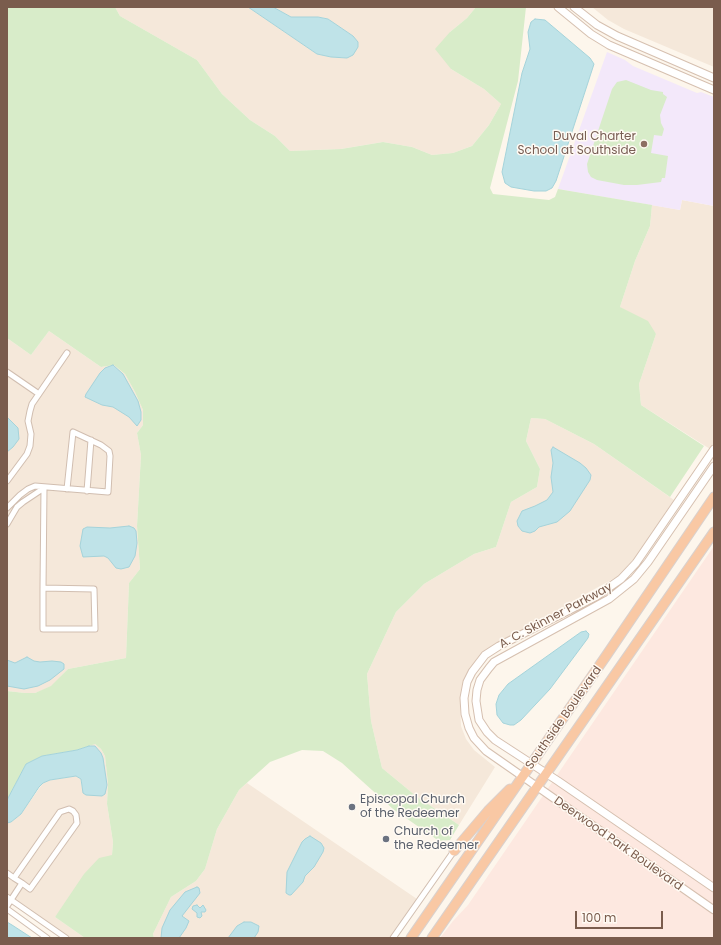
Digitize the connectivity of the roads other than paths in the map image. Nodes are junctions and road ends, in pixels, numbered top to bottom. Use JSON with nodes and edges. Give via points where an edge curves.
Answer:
{"nodes":[{"id":1,"x":558,"y":7,"type":"edge"},
{"id":2,"x":574,"y":7,"type":"edge"},
{"id":3,"x":714,"y":78,"type":"edge"},
{"id":4,"x":714,"y":90,"type":"edge"},
{"id":5,"x":67,"y":353,"type":"dead end"},
{"id":6,"x":7,"y":372,"type":"edge"},
{"id":7,"x":39,"y":394,"type":"junction"},
{"id":8,"x":91,"y":440,"type":"junction"},
{"id":9,"x":714,"y":449,"type":"edge"},
{"id":10,"x":714,"y":466,"type":"edge"},
{"id":11,"x":7,"y":481,"type":"edge"},
{"id":12,"x":44,"y":488,"type":"junction"},
{"id":13,"x":68,"y":489,"type":"junction"},
{"id":14,"x":87,"y":490,"type":"junction"},
{"id":15,"x":714,"y":497,"type":"edge"},
{"id":16,"x":7,"y":508,"type":"edge"},
{"id":17,"x":7,"y":524,"type":"edge"},
{"id":18,"x":714,"y":532,"type":"edge"},
{"id":19,"x":43,"y":588,"type":"junction"},
{"id":20,"x":532,"y":764,"type":"junction"},
{"id":21,"x":546,"y":773,"type":"junction"},
{"id":22,"x":523,"y":777,"type":"junction"},
{"id":23,"x":537,"y":787,"type":"junction"},
{"id":24,"x":454,"y":851,"type":"joint"},
{"id":25,"x":7,"y":873,"type":"edge"},
{"id":26,"x":14,"y":878,"type":"junction"},
{"id":27,"x":22,"y":883,"type":"junction"},
{"id":28,"x":714,"y":888,"type":"edge"},
{"id":29,"x":9,"y":898,"type":"edge"},
{"id":30,"x":7,"y":906,"type":"edge"},
{"id":31,"x":7,"y":910,"type":"edge"},
{"id":32,"x":714,"y":910,"type":"edge"},
{"id":33,"x":47,"y":938,"type":"edge"},
{"id":34,"x":66,"y":938,"type":"edge"},
{"id":35,"x":393,"y":938,"type":"edge"},
{"id":36,"x":411,"y":938,"type":"edge"},
{"id":37,"x":432,"y":938,"type":"edge"}],
"edges":[{"from":1,"to":4,"type":"main road","via":[[591,34],[610,45]]},
{"from":2,"to":3,"type":"main road","via":[[616,36]]},
{"from":5,"to":7,"type":"street"},
{"from":6,"to":7,"type":"street"},
{"from":7,"to":11,"type":"street","via":[[28,421],[30,446]]},
{"from":8,"to":13,"type":"street","via":[[73,432]]},
{"from":8,"to":14,"type":"street"},
{"from":8,"to":14,"type":"street","via":[[105,448],[110,456],[108,492]]},
{"from":9,"to":22,"type":"main road","name":"A. C. Skinner Parkway","via":[[636,563],[621,579],[595,597],[494,648],[482,658],[472,672],[464,698],[470,731],[486,751]]},
{"from":10,"to":20,"type":"main road","name":"A. C. Skinner Parkway","via":[[648,562],[627,587],[600,605],[491,665],[482,677],[476,701],[482,726],[495,740]]},
{"from":12,"to":13,"type":"street"},
{"from":12,"to":16,"type":"street","via":[[35,486],[28,489]]},
{"from":12,"to":17,"type":"street","via":[[17,507]]},
{"from":12,"to":19,"type":"street"},
{"from":13,"to":14,"type":"street"},
{"from":15,"to":20,"type":"highway","name":"Southside Boulevard"},
{"from":18,"to":21,"type":"highway","name":"Southside Boulevard"},
{"from":19,"to":19,"type":"street","via":[[43,629],[95,629],[94,589]]},
{"from":20,"to":21,"type":"main road","name":"Deerwood Park Boulevard"},
{"from":20,"to":22,"type":"highway","name":"Southside Boulevard"},
{"from":21,"to":23,"type":"highway","name":"Southside Boulevard"},
{"from":21,"to":28,"type":"main road","name":"Deerwood Park Boulevard"},
{"from":22,"to":23,"type":"main road","name":"Deerwood Park Boulevard"},
{"from":22,"to":24,"type":"highway","via":[[488,811]]},
{"from":22,"to":36,"type":"highway","name":"Southside Boulevard"},
{"from":23,"to":32,"type":"main road","name":"Deerwood Park Boulevard"},
{"from":23,"to":37,"type":"highway","name":"Southside Boulevard"},
{"from":24,"to":35,"type":"street"},
{"from":25,"to":26,"type":"street"},
{"from":26,"to":27,"type":"street"},
{"from":26,"to":27,"type":"street","via":[[60,812],[69,809],[73,811],[77,823],[30,889]]},
{"from":27,"to":29,"type":"street"},
{"from":29,"to":30,"type":"street"},
{"from":29,"to":34,"type":"street"},
{"from":31,"to":33,"type":"street"}]}
